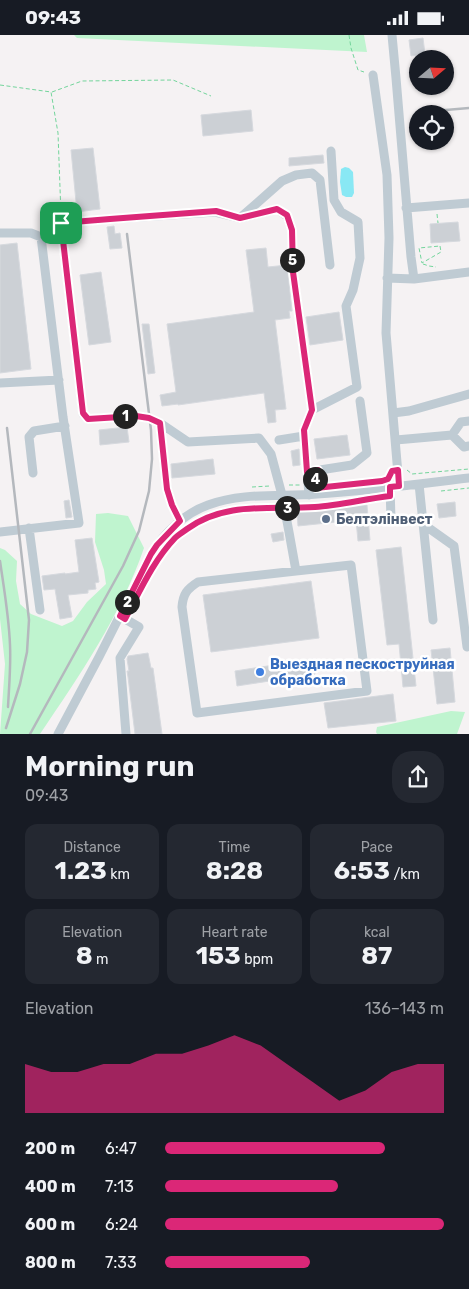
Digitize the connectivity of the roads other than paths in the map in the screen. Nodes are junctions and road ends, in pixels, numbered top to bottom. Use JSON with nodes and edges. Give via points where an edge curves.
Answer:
{"nodes":[{"id":1,"x":392,"y":35,"type":"edge"},
{"id":2,"x":373,"y":75,"type":"road end"},
{"id":3,"x":331,"y":151,"type":"dead end"},
{"id":4,"x":469,"y":203,"type":"edge"},
{"id":5,"x":406,"y":208,"type":"junction"},
{"id":6,"x":240,"y":218,"type":"junction"},
{"id":7,"x":0,"y":233,"type":"edge"},
{"id":8,"x":330,"y":265,"type":"dead end"},
{"id":9,"x":469,"y":272,"type":"edge"},
{"id":10,"x":387,"y":278,"type":"junction"},
{"id":11,"x":414,"y":279,"type":"junction"},
{"id":12,"x":59,"y":380,"type":"junction"},
{"id":13,"x":0,"y":383,"type":"edge"},
{"id":14,"x":469,"y":394,"type":"edge"},
{"id":15,"x":360,"y":401,"type":"dead end"},
{"id":16,"x":312,"y":410,"type":"junction"},
{"id":17,"x":393,"y":413,"type":"junction"},
{"id":18,"x":469,"y":421,"type":"edge"},
{"id":19,"x":160,"y":423,"type":"junction"},
{"id":20,"x":65,"y":426,"type":"junction"},
{"id":21,"x":452,"y":435,"type":"junction"},
{"id":22,"x":304,"y":437,"type":"junction"},
{"id":23,"x":279,"y":440,"type":"dead end"},
{"id":24,"x":396,"y":440,"type":"junction"},
{"id":25,"x":469,"y":446,"type":"edge"},
{"id":26,"x":307,"y":472,"type":"junction"},
{"id":27,"x":33,"y":473,"type":"dead end"},
{"id":28,"x":469,"y":478,"type":"edge"},
{"id":29,"x":419,"y":484,"type":"junction"},
{"id":30,"x":395,"y":486,"type":"junction"},
{"id":31,"x":282,"y":495,"type":"junction"},
{"id":32,"x":309,"y":495,"type":"junction"},
{"id":33,"x":378,"y":520,"type":"dead end"},
{"id":34,"x":180,"y":521,"type":"junction"},
{"id":35,"x":424,"y":524,"type":"junction"},
{"id":36,"x":29,"y":528,"type":"junction"},
{"id":37,"x":0,"y":532,"type":"edge"},
{"id":38,"x":296,"y":571,"type":"junction"},
{"id":39,"x":40,"y":610,"type":"dead end"},
{"id":40,"x":120,"y":616,"type":"junction"},
{"id":41,"x":434,"y":620,"type":"dead end"},
{"id":42,"x":467,"y":647,"type":"dead end"},
{"id":43,"x":58,"y":734,"type":"edge"},
{"id":44,"x":126,"y":734,"type":"edge"}],
"edges":[{"from":1,"to":5,"type":"street"},
{"from":2,"to":10,"type":"street","via":[[386,175]]},
{"from":3,"to":16,"type":"street","via":[[334,200],[341,212],[358,222],[360,258],[346,306],[356,387]]},
{"from":4,"to":5,"type":"street"},
{"from":5,"to":11,"type":"street"},
{"from":6,"to":8,"type":"street","via":[[282,181],[312,173],[320,181]]},
{"from":6,"to":16,"type":"street","via":[[277,209],[287,215],[292,230],[293,272]]},
{"from":6,"to":19,"type":"street","via":[[216,211],[61,223],[83,413],[88,419],[136,416]]},
{"from":7,"to":12,"type":"street","via":[[31,233],[41,237]]},
{"from":9,"to":11,"type":"street"},
{"from":10,"to":11,"type":"street"},
{"from":10,"to":17,"type":"street","via":[[386,333]]},
{"from":12,"to":13,"type":"street"},
{"from":12,"to":20,"type":"street"},
{"from":14,"to":17,"type":"street"},
{"from":15,"to":26,"type":"street","via":[[366,453],[352,465]]},
{"from":16,"to":22,"type":"street"},
{"from":17,"to":24,"type":"street"},
{"from":18,"to":21,"type":"street","via":[[461,422]]},
{"from":19,"to":31,"type":"street","via":[[188,442],[259,438],[271,454]]},
{"from":19,"to":34,"type":"street","via":[[167,489]]},
{"from":20,"to":27,"type":"street","via":[[34,431],[29,437]]},
{"from":20,"to":36,"type":"street","via":[[79,523]]},
{"from":21,"to":24,"type":"street"},
{"from":21,"to":25,"type":"street","via":[[464,447]]},
{"from":22,"to":23,"type":"street"},
{"from":22,"to":26,"type":"street"},
{"from":24,"to":30,"type":"street","via":[[398,470]]},
{"from":26,"to":32,"type":"street"},
{"from":28,"to":29,"type":"street"},
{"from":29,"to":30,"type":"street"},
{"from":29,"to":35,"type":"street"},
{"from":30,"to":32,"type":"street"},
{"from":30,"to":33,"type":"street","via":[[391,519]]},
{"from":31,"to":32,"type":"street"},
{"from":31,"to":34,"type":"street","via":[[228,499],[207,505]]},
{"from":31,"to":38,"type":"street"},
{"from":34,"to":40,"type":"street","via":[[157,545]]},
{"from":35,"to":41,"type":"street"},
{"from":35,"to":42,"type":"street","via":[[454,546]]},
{"from":36,"to":37,"type":"street"},
{"from":36,"to":39,"type":"street"},
{"from":38,"to":38,"type":"street","via":[[198,583],[190,587],[183,597],[197,713],[367,691],[351,565]]},
{"from":40,"to":43,"type":"street"},
{"from":40,"to":44,"type":"street","via":[[139,627],[120,659]]}]}
